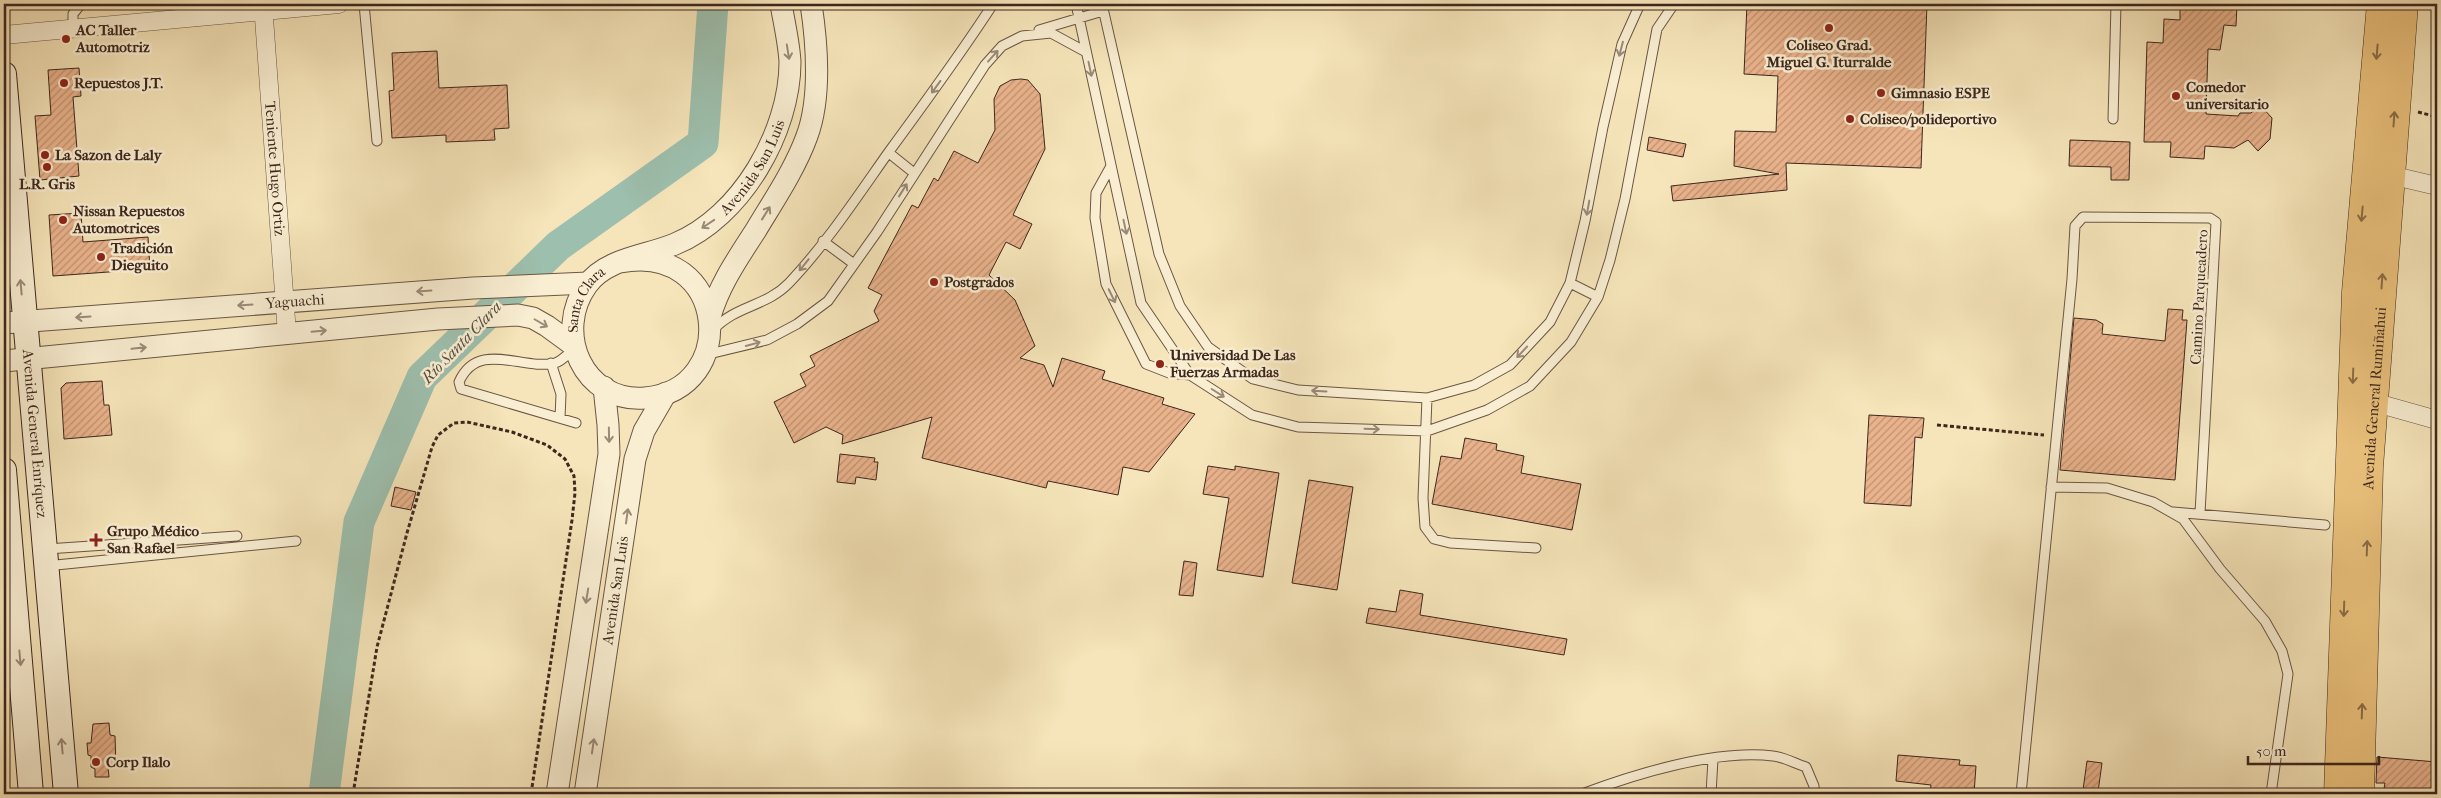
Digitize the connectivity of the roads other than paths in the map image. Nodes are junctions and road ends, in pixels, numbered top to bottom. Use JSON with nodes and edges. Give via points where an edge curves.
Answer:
{"nodes":[{"id":1,"x":81,"y":4,"type":"edge"},
{"id":2,"x":339,"y":4,"type":"edge"},
{"id":3,"x":364,"y":4,"type":"edge"},
{"id":4,"x":781,"y":4,"type":"edge"},
{"id":5,"x":811,"y":4,"type":"edge"},
{"id":6,"x":993,"y":4,"type":"edge"},
{"id":7,"x":1076,"y":4,"type":"edge"},
{"id":8,"x":1640,"y":4,"type":"edge"},
{"id":9,"x":1674,"y":4,"type":"edge"},
{"id":10,"x":2116,"y":4,"type":"edge"},
{"id":11,"x":2381,"y":4,"type":"edge"},
{"id":12,"x":2404,"y":4,"type":"edge"},
{"id":13,"x":264,"y":7,"type":"edge"},
{"id":14,"x":1103,"y":8,"type":"edge"},
{"id":15,"x":1079,"y":17,"type":"junction"},
{"id":16,"x":73,"y":28,"type":"junction"},
{"id":17,"x":4,"y":35,"type":"edge"},
{"id":18,"x":1022,"y":36,"type":"junction"},
{"id":19,"x":1086,"y":52,"type":"junction"},
{"id":20,"x":4,"y":74,"type":"edge"},
{"id":21,"x":2112,"y":119,"type":"dead end"},
{"id":22,"x":377,"y":141,"type":"dead end"},
{"id":23,"x":888,"y":153,"type":"junction"},
{"id":24,"x":1111,"y":166,"type":"junction"},
{"id":25,"x":914,"y":172,"type":"junction"},
{"id":26,"x":2390,"y":175,"type":"junction"},
{"id":27,"x":2437,"y":186,"type":"edge"},
{"id":28,"x":824,"y":241,"type":"junction"},
{"id":29,"x":620,"y":262,"type":"junction"},
{"id":30,"x":854,"y":264,"type":"junction"},
{"id":31,"x":588,"y":283,"type":"junction"},
{"id":32,"x":1570,"y":283,"type":"junction"},
{"id":33,"x":1598,"y":297,"type":"junction"},
{"id":34,"x":284,"y":302,"type":"junction"},
{"id":35,"x":14,"y":322,"type":"edge"},
{"id":36,"x":710,"y":325,"type":"junction"},
{"id":37,"x":287,"y":334,"type":"junction"},
{"id":38,"x":574,"y":347,"type":"junction"},
{"id":39,"x":705,"y":355,"type":"junction"},
{"id":40,"x":27,"y":359,"type":"junction"},
{"id":41,"x":4,"y":361,"type":"edge"},
{"id":42,"x":551,"y":363,"type":"junction"},
{"id":43,"x":1190,"y":375,"type":"junction"},
{"id":44,"x":604,"y":387,"type":"junction"},
{"id":45,"x":666,"y":393,"type":"junction"},
{"id":46,"x":1427,"y":398,"type":"junction"},
{"id":47,"x":2373,"y":402,"type":"junction"},
{"id":48,"x":560,"y":418,"type":"junction"},
{"id":49,"x":2437,"y":420,"type":"edge"},
{"id":50,"x":576,"y":423,"type":"dead end"},
{"id":51,"x":1427,"y":431,"type":"junction"},
{"id":52,"x":4,"y":470,"type":"edge"},
{"id":53,"x":2051,"y":487,"type":"junction"},
{"id":54,"x":2171,"y":512,"type":"junction"},
{"id":55,"x":2200,"y":513,"type":"junction"},
{"id":56,"x":2325,"y":525,"type":"dead end"},
{"id":57,"x":237,"y":536,"type":"dead end"},
{"id":58,"x":296,"y":541,"type":"dead end"},
{"id":59,"x":1536,"y":548,"type":"dead end"},
{"id":60,"x":45,"y":558,"type":"junction"},
{"id":61,"x":1713,"y":759,"type":"junction"},
{"id":62,"x":31,"y":794,"type":"edge"},
{"id":63,"x":66,"y":794,"type":"edge"},
{"id":64,"x":557,"y":794,"type":"edge"},
{"id":65,"x":585,"y":794,"type":"edge"},
{"id":66,"x":1582,"y":794,"type":"edge"},
{"id":67,"x":1711,"y":794,"type":"edge"},
{"id":68,"x":1814,"y":794,"type":"edge"},
{"id":69,"x":2021,"y":794,"type":"edge"},
{"id":70,"x":2271,"y":794,"type":"edge"},
{"id":71,"x":2338,"y":794,"type":"edge"},
{"id":72,"x":2360,"y":794,"type":"edge"}],
"edges":[{"from":1,"to":16,"type":"lane","via":[[73,14]]},
{"from":2,"to":13,"type":"street"},
{"from":3,"to":22,"type":"lane"},
{"from":4,"to":29,"type":"street","name":"Avenida San Luis","one_way":true,"via":[[790,61],[786,94],[779,124],[748,184],[716,218],[693,234],[676,244]]},
{"from":36,"to":5,"type":"street","one_way":true,"via":[[719,291],[785,181],[808,135],[814,104],[816,57]]},
{"from":6,"to":23,"type":"lane","one_way":true},
{"from":7,"to":15,"type":"lane"},
{"from":8,"to":32,"type":"lane","one_way":true,"via":[[1622,44]]},
{"from":9,"to":33,"type":"lane","via":[[1657,28],[1625,199]]},
{"from":10,"to":21,"type":"lane"},
{"from":11,"to":71,"type":"highway","name":"Avenida General Rumiñahui","one_way":true,"via":[[2356,292]]},
{"from":26,"to":12,"type":"highway","name":"Avenida General Rumiñahui","one_way":true},
{"from":13,"to":16,"type":"street"},
{"from":13,"to":34,"type":"street","name":"Teniente Hugo Ortiz"},
{"from":14,"to":15,"type":"lane"},
{"from":46,"to":14,"type":"lane","one_way":true,"via":[[1298,390],[1253,379],[1208,347],[1180,306],[1159,254]]},
{"from":15,"to":18,"type":"lane"},
{"from":15,"to":19,"type":"lane"},
{"from":16,"to":17,"type":"street"},
{"from":18,"to":19,"type":"lane","via":[[1051,33]]},
{"from":25,"to":18,"type":"lane","one_way":true,"via":[[985,65],[1002,46]]},
{"from":19,"to":24,"type":"lane","one_way":true},
{"from":35,"to":20,"type":"main road","name":"Avenida General Enríquez","one_way":true},
{"from":23,"to":25,"type":"lane"},
{"from":23,"to":28,"type":"lane"},
{"from":24,"to":43,"type":"lane","one_way":true,"via":[[1141,303]]},
{"from":24,"to":43,"type":"lane","one_way":true,"via":[[1096,193],[1095,218],[1106,284],[1146,364],[1169,373]]},
{"from":30,"to":25,"type":"lane","one_way":true},
{"from":26,"to":27,"type":"street"},
{"from":47,"to":26,"type":"highway","name":"Avenida General Rumiñahui","one_way":true},
{"from":28,"to":30,"type":"lane"},
{"from":28,"to":36,"type":"lane","one_way":true,"via":[[774,296]]},
{"from":29,"to":31,"type":"street","name":"Santa Clara","via":[[603,270]]},
{"from":29,"to":36,"type":"street","name":"Santa Clara","via":[[654,260],[678,270],[697,286],[705,301]]},
{"from":39,"to":30,"type":"lane","one_way":true,"via":[[767,340],[797,324],[828,301]]},
{"from":31,"to":34,"type":"street","name":"Yaguachi","one_way":true},
{"from":31,"to":38,"type":"street","name":"Santa Clara","via":[[577,302],[571,323]]},
{"from":32,"to":33,"type":"lane"},
{"from":32,"to":46,"type":"lane","one_way":true,"via":[[1550,322],[1510,365],[1474,385]]},
{"from":33,"to":51,"type":"lane","via":[[1570,342],[1530,386],[1487,410]]},
{"from":34,"to":35,"type":"street","name":"Yaguachi","one_way":true},
{"from":34,"to":37,"type":"street","name":"Teniente Hugo Ortiz"},
{"from":35,"to":40,"type":"main road","name":"Avenida General Enríquez"},
{"from":36,"to":39,"type":"street","name":"Santa Clara"},
{"from":37,"to":38,"type":"street","name":"Yaguachi","one_way":true,"via":[[504,315],[533,318]]},
{"from":40,"to":37,"type":"street","name":"Yaguachi","one_way":true},
{"from":38,"to":42,"type":"lane"},
{"from":38,"to":44,"type":"street","name":"Santa Clara","via":[[586,372]]},
{"from":39,"to":45,"type":"street","name":"Santa Clara","via":[[689,378]]},
{"from":40,"to":41,"type":"street","name":"Yaguachi"},
{"from":40,"to":60,"type":"main road","name":"Avenida General Enríquez"},
{"from":42,"to":48,"type":"lane","via":[[562,394]]},
{"from":42,"to":48,"type":"lane","via":[[496,358],[483,360],[463,374],[459,382],[461,389]]},
{"from":43,"to":51,"type":"lane","one_way":true,"via":[[1252,415],[1298,427]]},
{"from":44,"to":45,"type":"street","name":"Santa Clara","via":[[623,395],[645,398]]},
{"from":44,"to":64,"type":"street","name":"Avenida San Luis","one_way":true,"via":[[609,454]]},
{"from":65,"to":45,"type":"street","name":"Avenida San Luis","one_way":true,"via":[[635,459],[644,431]]},
{"from":46,"to":51,"type":"lane"},
{"from":47,"to":49,"type":"street"},
{"from":72,"to":47,"type":"highway","name":"Avenida General Rumiñahui","one_way":true},
{"from":48,"to":50,"type":"lane"},
{"from":51,"to":59,"type":"lane","via":[[1423,498],[1425,527],[1434,539],[1450,543]]},
{"from":52,"to":62,"type":"main road","one_way":true},
{"from":53,"to":54,"type":"lane","via":[[2107,488],[2153,502]]},
{"from":53,"to":55,"type":"lane","name":"Camino Parqueadero","via":[[2075,226],[2083,217],[2210,218],[2216,222]]},
{"from":53,"to":69,"type":"lane"},
{"from":54,"to":55,"type":"lane"},
{"from":54,"to":70,"type":"lane","via":[[2183,519],[2265,621],[2282,651],[2288,674]]},
{"from":55,"to":56,"type":"lane"},
{"from":57,"to":60,"type":"lane"},
{"from":58,"to":60,"type":"lane"},
{"from":63,"to":60,"type":"main road","name":"Avenida General Enríquez","one_way":true},
{"from":61,"to":66,"type":"lane","via":[[1629,776]]},
{"from":61,"to":67,"type":"lane"},
{"from":61,"to":68,"type":"lane","via":[[1730,755],[1775,756],[1806,767]]}]}
